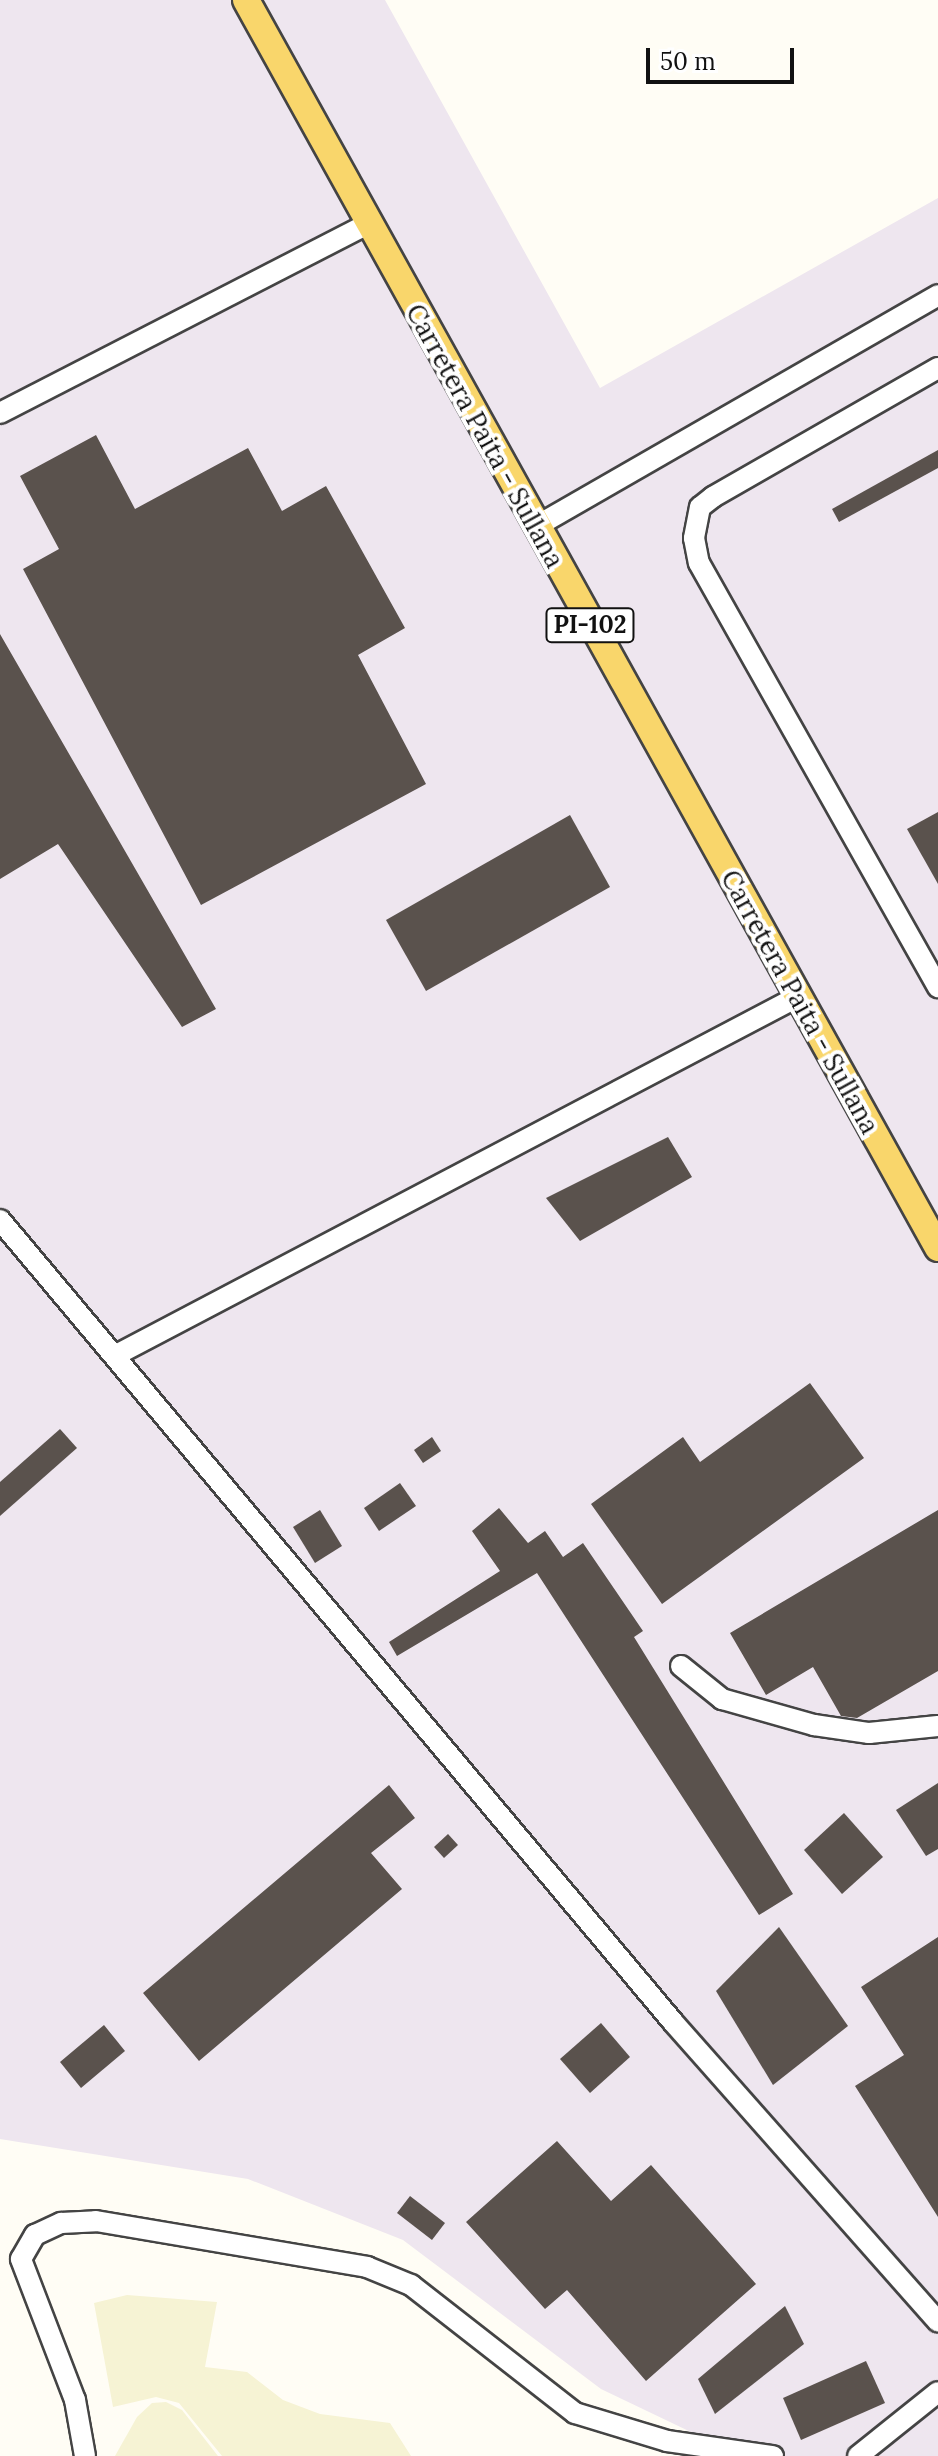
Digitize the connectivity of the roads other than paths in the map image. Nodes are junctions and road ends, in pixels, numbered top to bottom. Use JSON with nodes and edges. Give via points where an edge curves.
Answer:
{"nodes":[{"id":1,"x":246,"y":0,"type":"edge"},
{"id":2,"x":368,"y":224,"type":"junction"},
{"id":3,"x":938,"y":295,"type":"edge"},
{"id":4,"x":938,"y":368,"type":"edge"},
{"id":5,"x":0,"y":413,"type":"edge"},
{"id":6,"x":535,"y":527,"type":"junction"},
{"id":7,"x":938,"y":987,"type":"edge"},
{"id":8,"x":797,"y":997,"type":"junction"},
{"id":9,"x":0,"y":1220,"type":"edge"},
{"id":10,"x":938,"y":1248,"type":"edge"},
{"id":11,"x":118,"y":1354,"type":"junction"},
{"id":12,"x":681,"y":1666,"type":"dead end"},
{"id":13,"x":938,"y":1726,"type":"edge"},
{"id":14,"x":938,"y":2322,"type":"edge"},
{"id":15,"x":938,"y":2392,"type":"edge"},
{"id":16,"x":85,"y":2456,"type":"edge"},
{"id":17,"x":773,"y":2456,"type":"edge"},
{"id":18,"x":858,"y":2456,"type":"edge"}],
"edges":[{"from":1,"to":2,"type":"main road","name":"Carretera Paita - Sullana","number":"PI-102"},
{"from":2,"to":5,"type":"street"},
{"from":2,"to":6,"type":"main road","name":"Carretera Paita - Sullana","number":"PI-102"},
{"from":3,"to":6,"type":"street"},
{"from":4,"to":7,"type":"street","via":[[713,497],[700,507],[694,538],[699,563]]},
{"from":6,"to":8,"type":"main road","name":"Carretera Paita - Sullana","number":"PI-102"},
{"from":8,"to":10,"type":"main road","name":"Carretera Paita - Sullana","number":"PI-102"},
{"from":8,"to":11,"type":"street"},
{"from":9,"to":11,"type":"street"},
{"from":11,"to":14,"type":"street","via":[[673,2022]]},
{"from":12,"to":13,"type":"street","via":[[722,1699],[814,1725],[869,1733]]},
{"from":15,"to":18,"type":"street"},
{"from":16,"to":17,"type":"street","via":[[75,2400],[21,2259],[35,2235],[61,2223],[96,2221],[367,2267],[411,2285],[575,2413],[667,2441]]}]}
